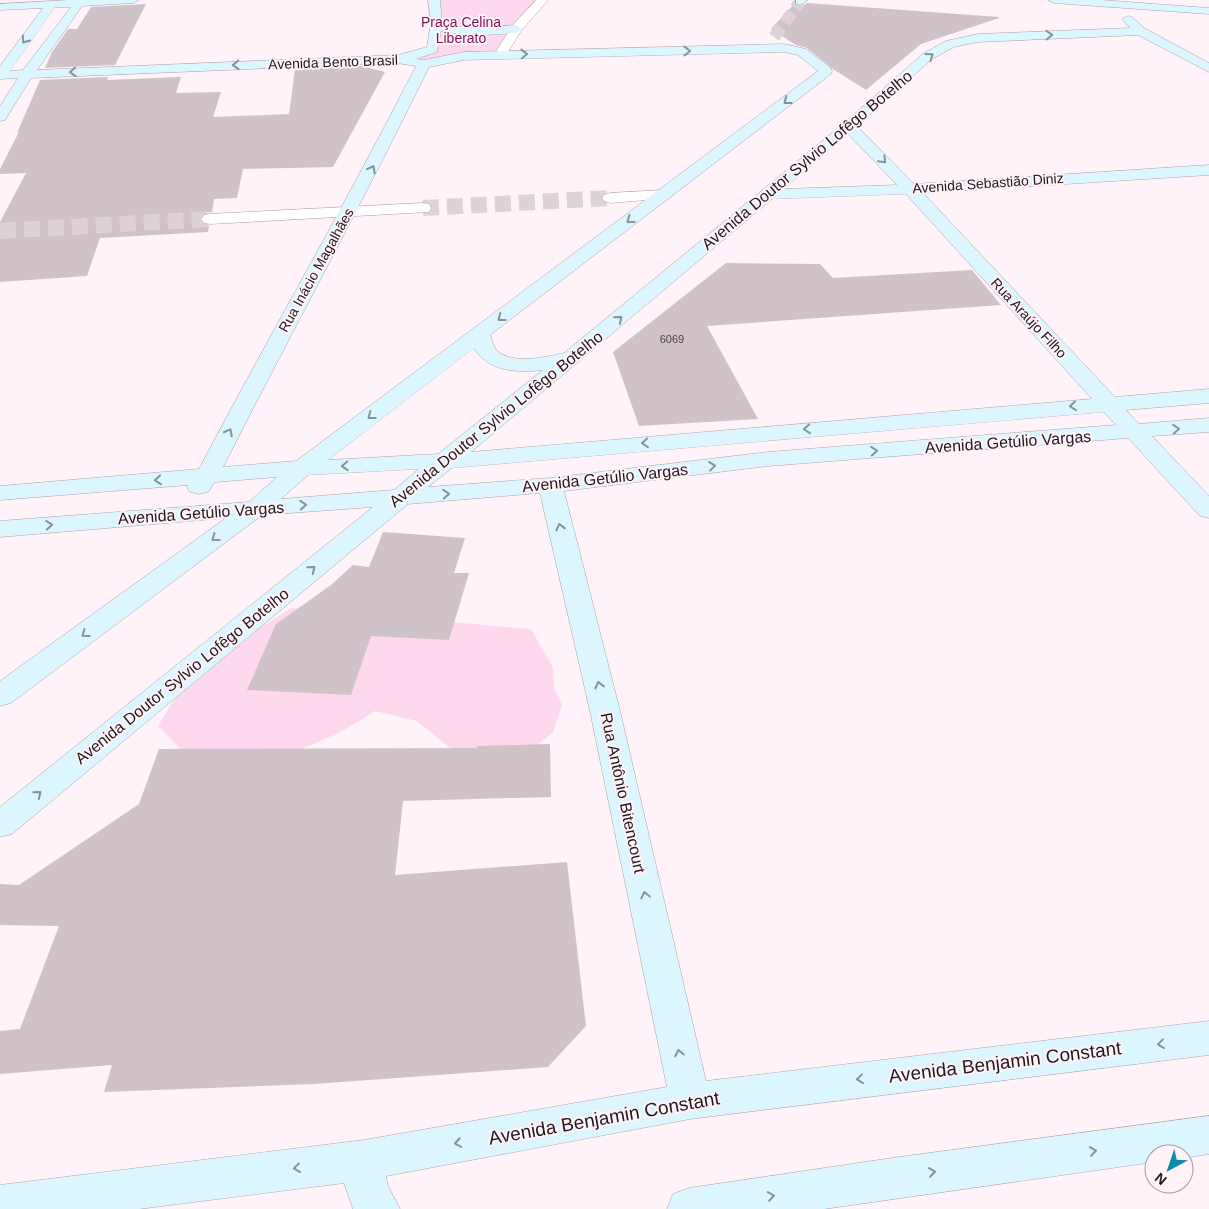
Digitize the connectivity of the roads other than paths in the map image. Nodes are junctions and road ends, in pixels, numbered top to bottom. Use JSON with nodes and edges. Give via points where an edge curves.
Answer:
{"nodes":[{"id":1,"x":64,"y":0,"type":"edge"},
{"id":2,"x":133,"y":0,"type":"edge"},
{"id":3,"x":434,"y":0,"type":"edge"},
{"id":4,"x":542,"y":0,"type":"edge"},
{"id":5,"x":1054,"y":0,"type":"edge"},
{"id":6,"x":1066,"y":0,"type":"edge"},
{"id":7,"x":81,"y":2,"type":"edge"},
{"id":8,"x":1103,"y":2,"type":"edge"},
{"id":9,"x":51,"y":4,"type":"junction"},
{"id":10,"x":0,"y":7,"type":"edge"},
{"id":11,"x":1209,"y":11,"type":"edge"},
{"id":12,"x":437,"y":27,"type":"junction"},
{"id":13,"x":516,"y":29,"type":"junction"},
{"id":14,"x":1140,"y":31,"type":"junction"},
{"id":15,"x":774,"y":37,"type":"dead end"},
{"id":16,"x":784,"y":48,"type":"junction"},
{"id":17,"x":433,"y":49,"type":"junction"},
{"id":18,"x":500,"y":55,"type":"junction"},
{"id":19,"x":464,"y":56,"type":"junction"},
{"id":20,"x":397,"y":59,"type":"junction"},
{"id":21,"x":424,"y":64,"type":"junction"},
{"id":22,"x":1209,"y":68,"type":"edge"},
{"id":23,"x":27,"y":74,"type":"junction"},
{"id":24,"x":0,"y":75,"type":"edge"},
{"id":25,"x":0,"y":118,"type":"edge"},
{"id":26,"x":849,"y":126,"type":"junction"},
{"id":27,"x":1209,"y":162,"type":"edge"},
{"id":28,"x":1209,"y":170,"type":"edge"},
{"id":29,"x":906,"y":184,"type":"junction"},
{"id":30,"x":773,"y":189,"type":"junction"},
{"id":31,"x":664,"y":195,"type":"junction"},
{"id":32,"x":610,"y":198,"type":"tunnel mouth"},
{"id":33,"x":423,"y":208,"type":"tunnel mouth"},
{"id":34,"x":348,"y":212,"type":"junction"},
{"id":35,"x":210,"y":219,"type":"tunnel mouth"},
{"id":36,"x":480,"y":334,"type":"junction"},
{"id":37,"x":569,"y":358,"type":"junction"},
{"id":38,"x":1209,"y":396,"type":"edge"},
{"id":39,"x":1108,"y":403,"type":"junction"},
{"id":40,"x":1209,"y":426,"type":"edge"},
{"id":41,"x":1135,"y":432,"type":"junction"},
{"id":42,"x":446,"y":460,"type":"junction"},
{"id":43,"x":302,"y":468,"type":"junction"},
{"id":44,"x":207,"y":476,"type":"junction"},
{"id":45,"x":550,"y":485,"type":"junction"},
{"id":46,"x":0,"y":494,"type":"edge"},
{"id":47,"x":398,"y":499,"type":"junction"},
{"id":48,"x":255,"y":509,"type":"junction"},
{"id":49,"x":1209,"y":511,"type":"edge"},
{"id":50,"x":152,"y":517,"type":"junction"},
{"id":51,"x":0,"y":529,"type":"edge"},
{"id":52,"x":0,"y":696,"type":"edge"},
{"id":53,"x":0,"y":825,"type":"edge"},
{"id":54,"x":1209,"y":1038,"type":"edge"},
{"id":55,"x":690,"y":1101,"type":"junction"},
{"id":56,"x":1209,"y":1135,"type":"edge"},
{"id":57,"x":364,"y":1160,"type":"junction"},
{"id":58,"x":0,"y":1206,"type":"edge"},
{"id":59,"x":378,"y":1209,"type":"edge"},
{"id":60,"x":688,"y":1209,"type":"edge"}],
"edges":[{"from":1,"to":9,"type":"street"},
{"from":2,"to":7,"type":"main road"},
{"from":3,"to":12,"type":"main road"},
{"from":4,"to":13,"type":"street"},
{"from":5,"to":6,"type":"main road"},
{"from":6,"to":8,"type":"main road"},
{"from":7,"to":9,"type":"main road"},
{"from":7,"to":23,"type":"main road"},
{"from":8,"to":11,"type":"main road"},
{"from":8,"to":14,"type":"main road"},
{"from":9,"to":10,"type":"main road"},
{"from":9,"to":24,"type":"main road","one_way":true},
{"from":12,"to":13,"type":"main road","via":[[469,32]]},
{"from":12,"to":17,"type":"main road"},
{"from":13,"to":18,"type":"street"},
{"from":14,"to":22,"type":"main road"},
{"from":26,"to":14,"type":"main road","name":"Avenida Doutor Sylvio Lofêgo Botelho","one_way":true,"via":[[940,48],[964,41],[1000,37]]},
{"from":15,"to":16,"type":"main road"},
{"from":18,"to":16,"type":"main road","name":"Avenida Bento Brasil","one_way":true},
{"from":16,"to":31,"type":"main road","one_way":true,"via":[[802,52],[826,71]]},
{"from":17,"to":19,"type":"main road"},
{"from":17,"to":20,"type":"main road"},
{"from":18,"to":19,"type":"main road","name":"Avenida Bento Brasil"},
{"from":19,"to":21,"type":"main road","name":"Avenida Bento Brasil"},
{"from":20,"to":21,"type":"main road","name":"Avenida Bento Brasil"},
{"from":20,"to":23,"type":"main road","name":"Avenida Bento Brasil","one_way":true},
{"from":34,"to":21,"type":"main road","name":"Rua Inácio Magalhães","one_way":true},
{"from":23,"to":24,"type":"main road","name":"Avenida Bento Brasil"},
{"from":23,"to":25,"type":"main road"},
{"from":26,"to":29,"type":"main road","name":"Rua Araújo Filho","one_way":true},
{"from":26,"to":30,"type":"main road","name":"Avenida Doutor Sylvio Lofêgo Botelho"},
{"from":27,"to":29,"type":"main road","name":"Avenida Sebastião Diniz"},
{"from":28,"to":29,"type":"main road","name":"Avenida Sebastião Diniz"},
{"from":29,"to":30,"type":"main road","name":"Avenida Sebastião Diniz"},
{"from":29,"to":39,"type":"main road","name":"Rua Araújo Filho"},
{"from":37,"to":30,"type":"main road","name":"Avenida Doutor Sylvio Lofêgo Botelho","one_way":true},
{"from":31,"to":32,"type":"street"},
{"from":31,"to":36,"type":"main road","one_way":true},
{"from":33,"to":34,"type":"street"},
{"from":34,"to":35,"type":"street"},
{"from":44,"to":34,"type":"main road","name":"Rua Inácio Magalhães","one_way":true,"via":[[283,328]]},
{"from":36,"to":37,"type":"main road","via":[[486,351],[500,362],[530,366]]},
{"from":36,"to":43,"type":"main road","one_way":true},
{"from":37,"to":42,"type":"main road","name":"Avenida Doutor Sylvio Lofêgo Botelho"},
{"from":38,"to":39,"type":"main road","name":"Avenida Getúlio Vargas"},
{"from":39,"to":41,"type":"main road","name":"Rua Araújo Filho"},
{"from":39,"to":42,"type":"main road","name":"Avenida Getúlio Vargas","one_way":true},
{"from":41,"to":40,"type":"main road","name":"Avenida Getúlio Vargas","one_way":true},
{"from":45,"to":41,"type":"main road","name":"Avenida Getúlio Vargas","one_way":true,"via":[[768,459]]},
{"from":41,"to":49,"type":"main road","name":"Rua Araújo Filho"},
{"from":42,"to":43,"type":"main road","name":"Avenida Getúlio Vargas","one_way":true},
{"from":42,"to":47,"type":"main road","name":"Avenida Doutor Sylvio Lofêgo Botelho"},
{"from":43,"to":44,"type":"main road","name":"Avenida Getúlio Vargas"},
{"from":43,"to":48,"type":"main road"},
{"from":44,"to":46,"type":"main road","name":"Avenida Getúlio Vargas","one_way":true},
{"from":44,"to":50,"type":"main road","name":"Rua Inácio Magalhães","via":[[196,492],[182,503]]},
{"from":47,"to":45,"type":"main road","name":"Avenida Getúlio Vargas","one_way":true},
{"from":55,"to":45,"type":"main road","name":"Rua Antônio Bitencourt","one_way":true,"via":[[605,711]]},
{"from":48,"to":47,"type":"main road","name":"Avenida Getúlio Vargas","one_way":true},
{"from":53,"to":47,"type":"main road","name":"Avenida Doutor Sylvio Lofêgo Botelho","one_way":true},
{"from":48,"to":50,"type":"main road","name":"Avenida Getúlio Vargas"},
{"from":48,"to":52,"type":"main road","one_way":true},
{"from":51,"to":50,"type":"main road","name":"Avenida Getúlio Vargas","one_way":true},
{"from":54,"to":55,"type":"main road","name":"Avenida Benjamin Constant","one_way":true},
{"from":55,"to":57,"type":"main road","name":"Avenida Benjamin Constant","one_way":true},
{"from":60,"to":56,"type":"main road","one_way":true},
{"from":57,"to":58,"type":"main road","name":"Avenida Benjamin Constant","one_way":true},
{"from":57,"to":59,"type":"main road","via":[[364,1183],[370,1200]]}]}
